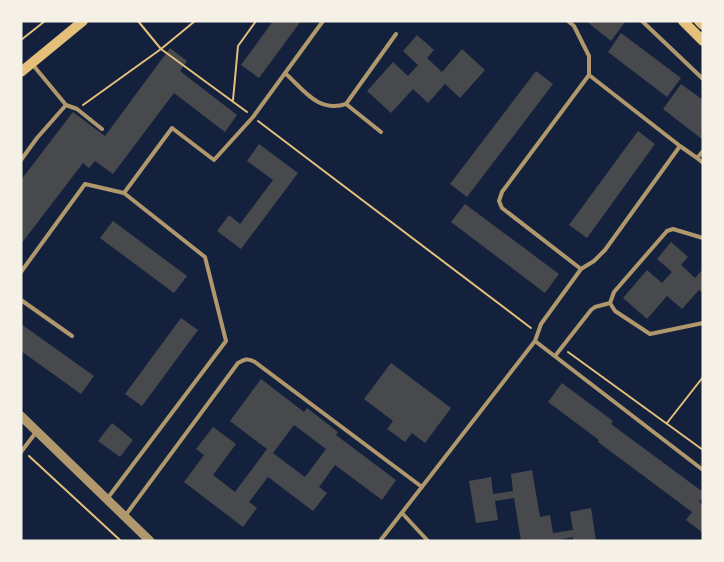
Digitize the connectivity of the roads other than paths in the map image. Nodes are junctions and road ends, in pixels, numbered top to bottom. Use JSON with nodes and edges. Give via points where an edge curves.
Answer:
{"nodes":[{"id":1,"x":83,"y":21,"type":"edge"},
{"id":2,"x":323,"y":21,"type":"edge"},
{"id":3,"x":568,"y":21,"type":"edge"},
{"id":4,"x":642,"y":21,"type":"edge"},
{"id":5,"x":683,"y":21,"type":"edge"},
{"id":6,"x":699,"y":21,"type":"edge"},
{"id":7,"x":703,"y":25,"type":"edge"},
{"id":8,"x":396,"y":34,"type":"dead end"},
{"id":9,"x":703,"y":41,"type":"edge"},
{"id":10,"x":32,"y":63,"type":"junction"},
{"id":11,"x":21,"y":72,"type":"edge"},
{"id":12,"x":285,"y":73,"type":"junction"},
{"id":13,"x":589,"y":74,"type":"junction"},
{"id":14,"x":703,"y":79,"type":"edge"},
{"id":15,"x":346,"y":104,"type":"junction"},
{"id":16,"x":66,"y":105,"type":"junction"},
{"id":17,"x":102,"y":129,"type":"dead end"},
{"id":18,"x":381,"y":132,"type":"dead end"},
{"id":19,"x":680,"y":146,"type":"junction"},
{"id":20,"x":703,"y":152,"type":"edge"},
{"id":21,"x":697,"y":158,"type":"junction"},
{"id":22,"x":21,"y":160,"type":"edge"},
{"id":23,"x":703,"y":163,"type":"edge"},
{"id":24,"x":124,"y":193,"type":"junction"},
{"id":25,"x":703,"y":238,"type":"edge"},
{"id":26,"x":581,"y":269,"type":"junction"},
{"id":27,"x":21,"y":272,"type":"edge"},
{"id":28,"x":21,"y":300,"type":"edge"},
{"id":29,"x":610,"y":304,"type":"junction"},
{"id":30,"x":703,"y":323,"type":"edge"},
{"id":31,"x":72,"y":336,"type":"dead end"},
{"id":32,"x":536,"y":341,"type":"junction"},
{"id":33,"x":555,"y":356,"type":"junction"},
{"id":34,"x":21,"y":416,"type":"edge"},
{"id":35,"x":37,"y":431,"type":"junction"},
{"id":36,"x":22,"y":451,"type":"edge"},
{"id":37,"x":703,"y":470,"type":"edge"},
{"id":38,"x":422,"y":487,"type":"junction"},
{"id":39,"x":107,"y":499,"type":"junction"},
{"id":40,"x":402,"y":513,"type":"junction"},
{"id":41,"x":124,"y":516,"type":"junction"},
{"id":42,"x":150,"y":541,"type":"edge"},
{"id":43,"x":380,"y":541,"type":"edge"},
{"id":44,"x":428,"y":541,"type":"edge"}],
"edges":[{"from":1,"to":10,"type":"main road"},
{"from":2,"to":12,"type":"lane"},
{"from":3,"to":13,"type":"lane","via":[[574,26],[589,56]]},
{"from":4,"to":14,"type":"lane"},
{"from":5,"to":9,"type":"main road"},
{"from":6,"to":7,"type":"main road"},
{"from":8,"to":15,"type":"lane"},
{"from":10,"to":11,"type":"main road"},
{"from":10,"to":16,"type":"lane"},
{"from":12,"to":15,"type":"lane","via":[[320,104],[336,107]]},
{"from":12,"to":24,"type":"lane","via":[[253,117],[214,160],[172,128]]},
{"from":13,"to":19,"type":"lane"},
{"from":13,"to":26,"type":"lane","via":[[502,192],[499,201],[502,208]]},
{"from":15,"to":18,"type":"lane"},
{"from":16,"to":17,"type":"lane","via":[[77,109]]},
{"from":16,"to":22,"type":"lane"},
{"from":19,"to":21,"type":"lane"},
{"from":19,"to":26,"type":"lane","via":[[605,250]]},
{"from":20,"to":21,"type":"lane"},
{"from":21,"to":23,"type":"lane"},
{"from":24,"to":27,"type":"lane","via":[[85,184]]},
{"from":24,"to":39,"type":"lane","via":[[204,257],[226,342]]},
{"from":25,"to":29,"type":"lane","via":[[673,229],[667,231],[614,292]]},
{"from":26,"to":32,"type":"lane","via":[[541,324]]},
{"from":28,"to":31,"type":"lane"},
{"from":29,"to":30,"type":"lane","via":[[650,334]]},
{"from":29,"to":33,"type":"lane","via":[[591,310]]},
{"from":32,"to":33,"type":"lane"},
{"from":32,"to":38,"type":"lane"},
{"from":33,"to":37,"type":"lane"},
{"from":34,"to":35,"type":"street"},
{"from":35,"to":36,"type":"lane"},
{"from":35,"to":39,"type":"street"},
{"from":38,"to":40,"type":"lane"},
{"from":38,"to":41,"type":"lane","via":[[255,362],[243,359]]},
{"from":39,"to":41,"type":"street"},
{"from":40,"to":43,"type":"lane"},
{"from":40,"to":44,"type":"lane"},
{"from":41,"to":42,"type":"street"}]}
